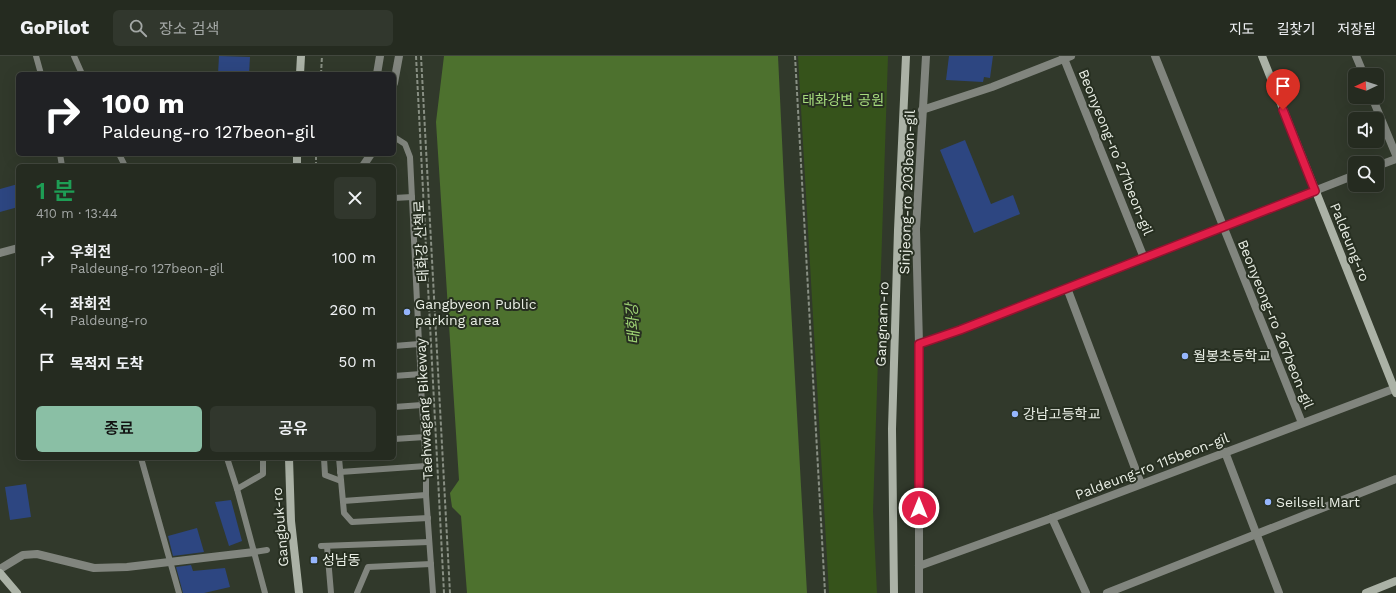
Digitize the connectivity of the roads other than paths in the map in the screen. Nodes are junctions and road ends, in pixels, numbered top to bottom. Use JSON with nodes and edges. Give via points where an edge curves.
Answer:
{"nodes":[{"id":1,"x":36,"y":56,"type":"edge"},
{"id":2,"x":74,"y":56,"type":"edge"},
{"id":3,"x":301,"y":56,"type":"edge"},
{"id":4,"x":380,"y":56,"type":"edge"},
{"id":5,"x":399,"y":56,"type":"edge"},
{"id":6,"x":906,"y":56,"type":"edge"},
{"id":7,"x":926,"y":56,"type":"edge"},
{"id":8,"x":1155,"y":56,"type":"edge"},
{"id":9,"x":1262,"y":56,"type":"edge"},
{"id":10,"x":1356,"y":56,"type":"edge"},
{"id":11,"x":1066,"y":57,"type":"edge"},
{"id":12,"x":1361,"y":68,"type":"edge"},
{"id":13,"x":40,"y":72,"type":"edge"},
{"id":14,"x":81,"y":72,"type":"edge"},
{"id":15,"x":300,"y":72,"type":"edge"},
{"id":16,"x":377,"y":72,"type":"edge"},
{"id":17,"x":396,"y":72,"type":"edge"},
{"id":18,"x":1375,"y":104,"type":"edge"},
{"id":19,"x":922,"y":110,"type":"junction"},
{"id":20,"x":396,"y":138,"type":"edge"},
{"id":21,"x":1396,"y":155,"type":"edge"},
{"id":22,"x":1396,"y":159,"type":"edge"},
{"id":23,"x":1384,"y":163,"type":"edge"},
{"id":24,"x":1348,"y":178,"type":"edge"},
{"id":25,"x":1315,"y":191,"type":"junction"},
{"id":26,"x":412,"y":197,"type":"junction"},
{"id":27,"x":396,"y":198,"type":"edge"},
{"id":28,"x":1223,"y":227,"type":"junction"},
{"id":29,"x":16,"y":249,"type":"edge"},
{"id":30,"x":0,"y":253,"type":"edge"},
{"id":31,"x":1144,"y":258,"type":"junction"},
{"id":32,"x":1067,"y":288,"type":"junction"},
{"id":33,"x":419,"y":344,"type":"junction"},
{"id":34,"x":919,"y":344,"type":"junction"},
{"id":35,"x":396,"y":346,"type":"edge"},
{"id":36,"x":420,"y":374,"type":"junction"},
{"id":37,"x":396,"y":376,"type":"edge"},
{"id":38,"x":1395,"y":390,"type":"edge"},
{"id":39,"x":422,"y":404,"type":"junction"},
{"id":40,"x":396,"y":407,"type":"edge"},
{"id":41,"x":1302,"y":423,"type":"junction"},
{"id":42,"x":425,"y":437,"type":"junction"},
{"id":43,"x":396,"y":439,"type":"edge"},
{"id":44,"x":1225,"y":452,"type":"junction"},
{"id":45,"x":142,"y":460,"type":"edge"},
{"id":46,"x":228,"y":460,"type":"edge"},
{"id":47,"x":263,"y":460,"type":"edge"},
{"id":48,"x":289,"y":460,"type":"edge"},
{"id":49,"x":324,"y":460,"type":"edge"},
{"id":50,"x":340,"y":460,"type":"edge"},
{"id":51,"x":426,"y":466,"type":"junction"},
{"id":52,"x":340,"y":472,"type":"junction"},
{"id":53,"x":1396,"y":479,"type":"edge"},
{"id":54,"x":341,"y":480,"type":"junction"},
{"id":55,"x":1141,"y":484,"type":"junction"},
{"id":56,"x":237,"y":489,"type":"junction"},
{"id":57,"x":426,"y":495,"type":"junction"},
{"id":58,"x":343,"y":501,"type":"junction"},
{"id":59,"x":428,"y":518,"type":"junction"},
{"id":60,"x":1052,"y":518,"type":"junction"},
{"id":61,"x":1257,"y":534,"type":"junction"},
{"id":62,"x":429,"y":542,"type":"junction"},
{"id":63,"x":267,"y":550,"type":"dead end"},
{"id":64,"x":254,"y":552,"type":"junction"},
{"id":65,"x":170,"y":562,"type":"junction"},
{"id":66,"x":430,"y":564,"type":"junction"},
{"id":67,"x":919,"y":566,"type":"junction"},
{"id":68,"x":0,"y":569,"type":"edge"},
{"id":69,"x":0,"y":573,"type":"edge"},
{"id":70,"x":1393,"y":582,"type":"edge"},
{"id":71,"x":17,"y":593,"type":"edge"},
{"id":72,"x":179,"y":593,"type":"edge"},
{"id":73,"x":264,"y":593,"type":"edge"},
{"id":74,"x":299,"y":593,"type":"edge"},
{"id":75,"x":331,"y":593,"type":"edge"},
{"id":76,"x":357,"y":593,"type":"edge"},
{"id":77,"x":433,"y":593,"type":"edge"},
{"id":78,"x":894,"y":593,"type":"edge"},
{"id":79,"x":920,"y":593,"type":"edge"},
{"id":80,"x":1086,"y":593,"type":"edge"},
{"id":81,"x":1107,"y":593,"type":"edge"},
{"id":82,"x":1279,"y":593,"type":"edge"},
{"id":83,"x":1366,"y":593,"type":"edge"}],
"edges":[{"from":1,"to":13,"type":"lane"},
{"from":2,"to":14,"type":"lane"},
{"from":3,"to":15,"type":"main road"},
{"from":4,"to":16,"type":"street"},
{"from":5,"to":17,"type":"street"},
{"from":6,"to":78,"type":"main road","name":"Gangnam-ro","via":[[892,429]]},
{"from":7,"to":19,"type":"street","name":"Sinjeong-ro 203beon-gil"},
{"from":8,"to":28,"type":"street","name":"Beonyeong-ro 267beon-gil"},
{"from":9,"to":25,"type":"main road","name":"Paldeung-ro"},
{"from":10,"to":12,"type":"street"},
{"from":11,"to":19,"type":"street","via":[[992,87]]},
{"from":11,"to":31,"type":"street","name":"Beonyeong-ro 271beon-gil"},
{"from":18,"to":21,"type":"street"},
{"from":19,"to":34,"type":"street","name":"Sinjeong-ro 203beon-gil","via":[[916,229]]},
{"from":20,"to":26,"type":"lane","via":[[405,144],[410,157]]},
{"from":22,"to":23,"type":"street"},
{"from":24,"to":25,"type":"street"},
{"from":25,"to":28,"type":"street"},
{"from":25,"to":38,"type":"main road","name":"Paldeung-ro"},
{"from":26,"to":27,"type":"lane"},
{"from":26,"to":33,"type":"lane"},
{"from":28,"to":31,"type":"street"},
{"from":28,"to":41,"type":"street","name":"Beonyeong-ro 267beon-gil"},
{"from":29,"to":30,"type":"street"},
{"from":31,"to":32,"type":"street"},
{"from":32,"to":34,"type":"street"},
{"from":32,"to":55,"type":"street"},
{"from":33,"to":35,"type":"lane"},
{"from":33,"to":36,"type":"lane"},
{"from":34,"to":67,"type":"street","name":"Sinjeong-ro 203beon-gil"},
{"from":36,"to":37,"type":"lane"},
{"from":36,"to":39,"type":"lane"},
{"from":38,"to":41,"type":"street","name":"Paldeung-ro 115beon-gil"},
{"from":39,"to":40,"type":"lane"},
{"from":39,"to":42,"type":"lane"},
{"from":41,"to":44,"type":"street","name":"Paldeung-ro 115beon-gil"},
{"from":42,"to":43,"type":"lane"},
{"from":42,"to":51,"type":"lane"},
{"from":44,"to":55,"type":"street","name":"Paldeung-ro 115beon-gil"},
{"from":44,"to":61,"type":"street"},
{"from":45,"to":65,"type":"lane"},
{"from":46,"to":56,"type":"lane"},
{"from":47,"to":56,"type":"lane","via":[[262,474]]},
{"from":48,"to":74,"type":"main road","name":"Gangbuk-ro","via":[[291,521]]},
{"from":49,"to":54,"type":"lane","via":[[325,475]]},
{"from":50,"to":52,"type":"lane"},
{"from":51,"to":52,"type":"lane"},
{"from":51,"to":57,"type":"lane"},
{"from":52,"to":54,"type":"lane"},
{"from":53,"to":61,"type":"street"},
{"from":54,"to":58,"type":"lane"},
{"from":55,"to":60,"type":"street","name":"Paldeung-ro 115beon-gil"},
{"from":56,"to":64,"type":"lane"},
{"from":57,"to":58,"type":"lane"},
{"from":57,"to":59,"type":"lane"},
{"from":58,"to":59,"type":"lane","via":[[344,513],[352,522]]},
{"from":59,"to":62,"type":"lane"},
{"from":60,"to":67,"type":"street","name":"Paldeung-ro 115beon-gil"},
{"from":60,"to":80,"type":"street"},
{"from":61,"to":81,"type":"street"},
{"from":61,"to":82,"type":"street"},
{"from":62,"to":66,"type":"lane"},
{"from":62,"to":75,"type":"lane","via":[[324,546]]},
{"from":63,"to":64,"type":"lane"},
{"from":64,"to":65,"type":"street"},
{"from":64,"to":73,"type":"lane"},
{"from":65,"to":68,"type":"street","via":[[94,568],[37,554],[23,555]]},
{"from":65,"to":72,"type":"lane"},
{"from":66,"to":76,"type":"lane","via":[[368,567]]},
{"from":66,"to":77,"type":"lane"},
{"from":67,"to":79,"type":"street","name":"Sinjeong-ro 203beon-gil"},
{"from":69,"to":71,"type":"main road"},
{"from":70,"to":83,"type":"main road"}]}
